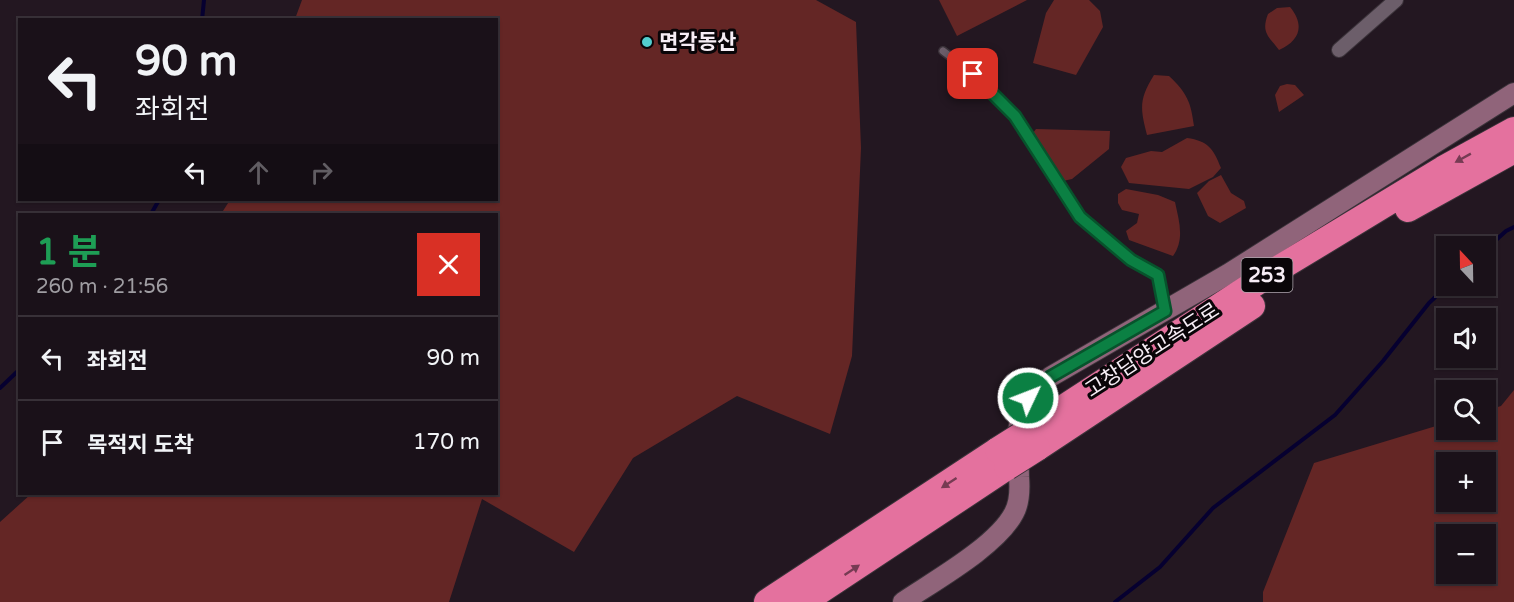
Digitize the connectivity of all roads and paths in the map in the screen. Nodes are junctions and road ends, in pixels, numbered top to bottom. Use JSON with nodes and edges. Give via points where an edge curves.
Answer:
{"nodes":[{"id":1,"x":1396,"y":0,"type":"edge"},
{"id":2,"x":1339,"y":50,"type":"dead end"},
{"id":3,"x":943,"y":51,"type":"dead end"},
{"id":4,"x":1514,"y":93,"type":"edge"},
{"id":5,"x":1514,"y":130,"type":"edge"},
{"id":6,"x":1514,"y":150,"type":"edge"},
{"id":7,"x":1165,"y":311,"type":"junction"},
{"id":8,"x":1032,"y":440,"type":"junction"},
{"id":9,"x":1002,"y":459,"type":"junction"},
{"id":10,"x":768,"y":602,"type":"edge"},
{"id":11,"x":804,"y":602,"type":"edge"},
{"id":12,"x":903,"y":602,"type":"edge"}],
"edges":[{"from":1,"to":2,"type":"street"},
{"from":3,"to":7,"type":"lane","via":[[973,74],[1015,116],[1080,217],[1131,260],[1158,275]]},
{"from":4,"to":7,"type":"street"},
{"from":5,"to":8,"type":"highway","name":"고창담양고속도로","number":"253","one_way":true,"via":[[1268,274]]},
{"from":6,"to":8,"type":"highway","name":"고창담양고속도로","number":"253","via":[[1416,205]]},
{"from":7,"to":12,"type":"street","via":[[1035,389],[1020,414],[1018,426],[1020,488],[1015,512],[979,550]]},
{"from":8,"to":9,"type":"highway","name":"고창담양고속도로","number":"253","bridge":true},
{"from":9,"to":10,"type":"highway","name":"고창담양고속도로","number":"253","one_way":true},
{"from":11,"to":9,"type":"highway","name":"고창담양고속도로","number":"253","one_way":true}]}
